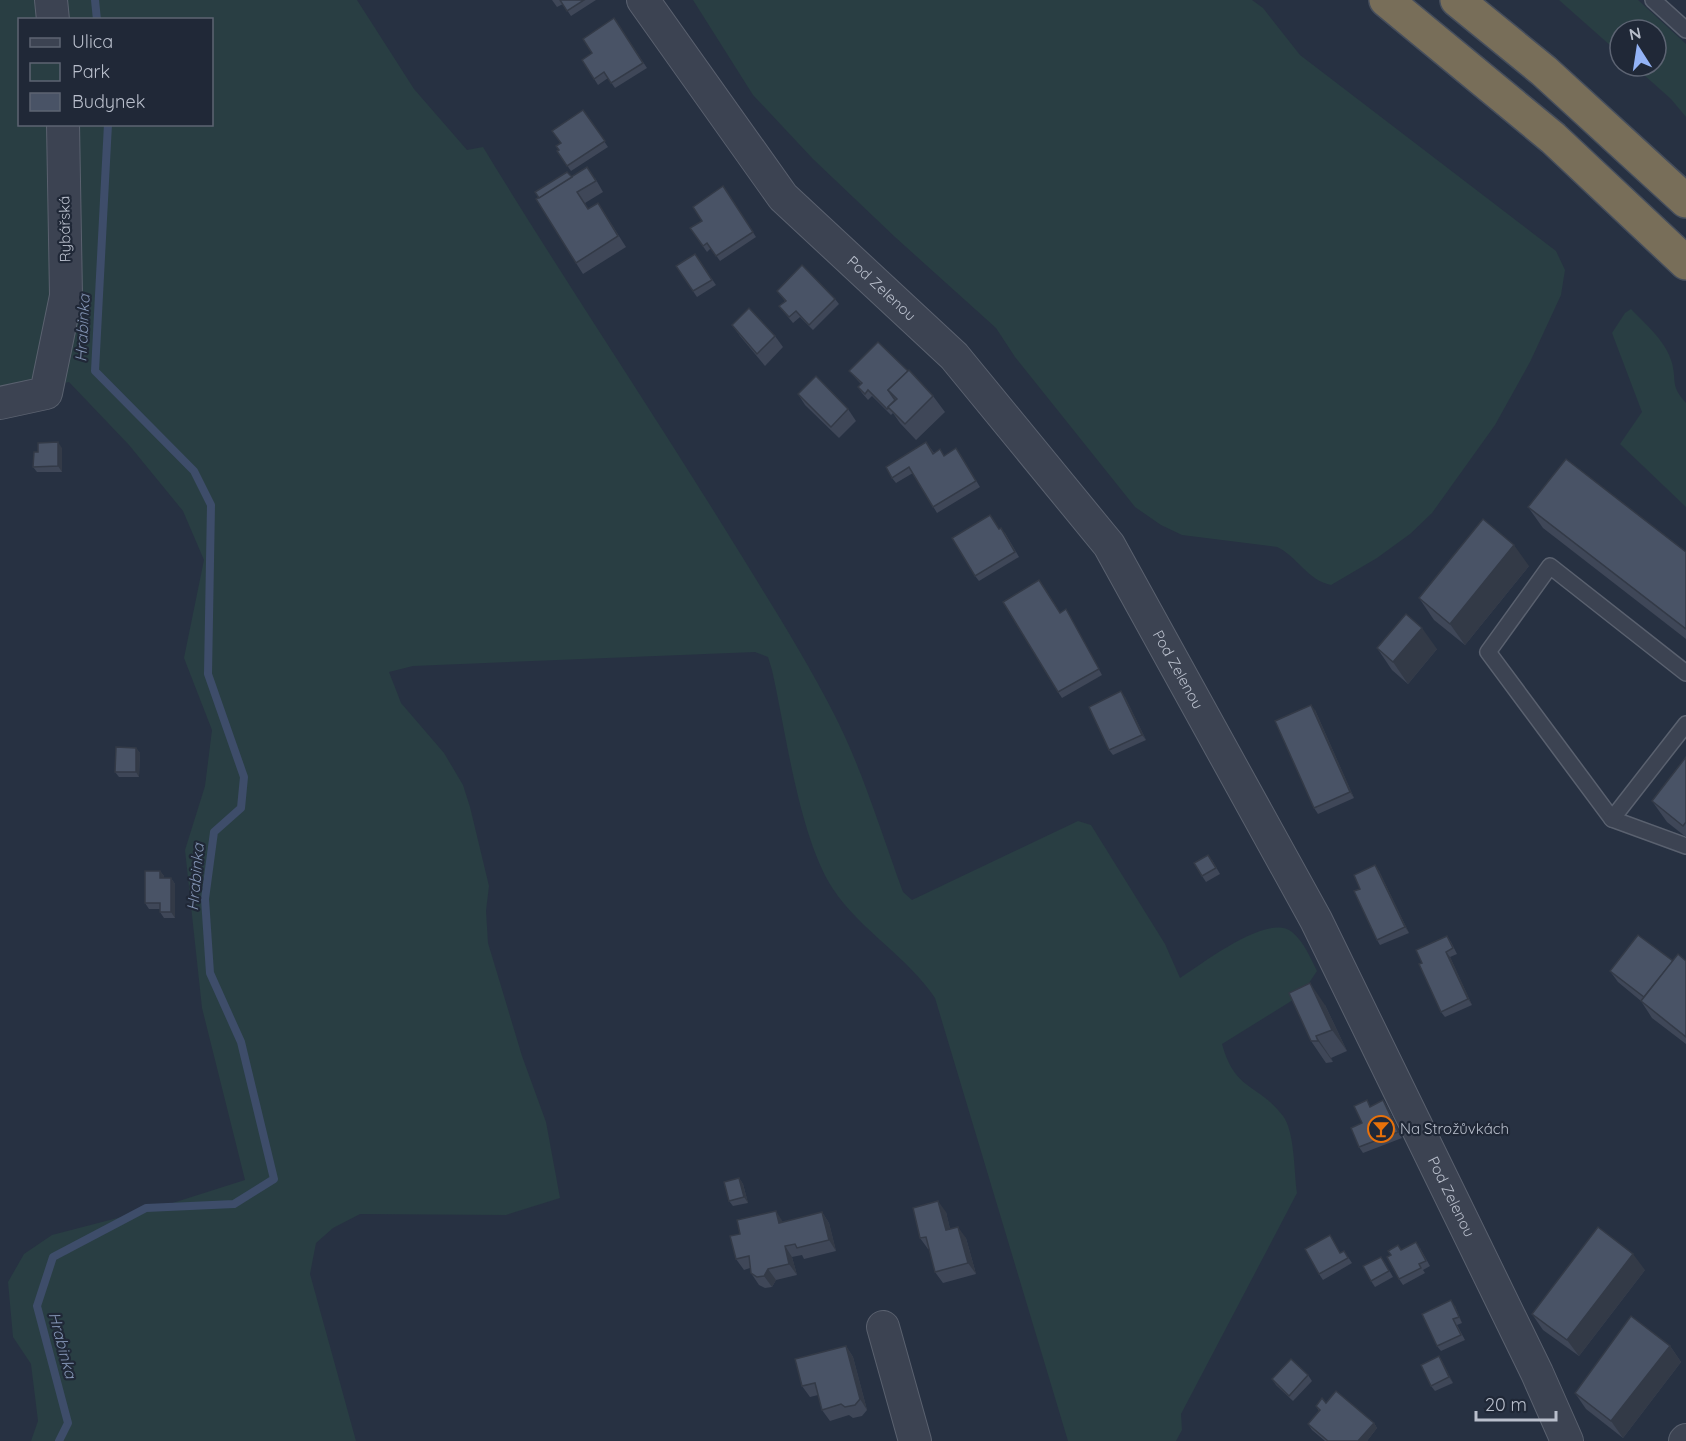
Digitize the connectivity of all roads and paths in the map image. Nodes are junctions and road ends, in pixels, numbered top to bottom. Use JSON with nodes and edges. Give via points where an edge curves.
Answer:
{"nodes":[{"id":1,"x":51,"y":0,"type":"edge"},
{"id":2,"x":643,"y":0,"type":"edge"},
{"id":3,"x":1386,"y":0,"type":"edge"},
{"id":4,"x":1457,"y":0,"type":"edge"},
{"id":5,"x":1653,"y":0,"type":"edge"},
{"id":6,"x":53,"y":18,"type":"edge"},
{"id":7,"x":1686,"y":30,"type":"edge"},
{"id":8,"x":63,"y":126,"type":"edge"},
{"id":9,"x":1686,"y":201,"type":"edge"},
{"id":10,"x":1686,"y":263,"type":"edge"},
{"id":11,"x":0,"y":403,"type":"edge"},
{"id":12,"x":1686,"y":673,"type":"edge"},
{"id":13,"x":1686,"y":724,"type":"edge"},
{"id":14,"x":1612,"y":819,"type":"junction"},
{"id":15,"x":1686,"y":846,"type":"edge"},
{"id":16,"x":883,"y":1327,"type":"dead end"},
{"id":17,"x":915,"y":1441,"type":"edge"},
{"id":18,"x":1567,"y":1441,"type":"edge"}],
"edges":[{"from":1,"to":6,"type":"street"},
{"from":2,"to":18,"type":"street","name":"Pod Zelenou","via":[[783,196],[954,356],[1109,545],[1316,920]]},
{"from":3,"to":10,"type":"highway","via":[[1553,138]]},
{"from":4,"to":9,"type":"highway","via":[[1568,93]]},
{"from":5,"to":7,"type":"lane"},
{"from":8,"to":11,"type":"street","name":"Rybářská","via":[[66,296],[46,393]]},
{"from":12,"to":14,"type":"lane","via":[[1550,566],[1488,652]]},
{"from":13,"to":14,"type":"lane"},
{"from":14,"to":15,"type":"lane"},
{"from":16,"to":17,"type":"street"}]}
